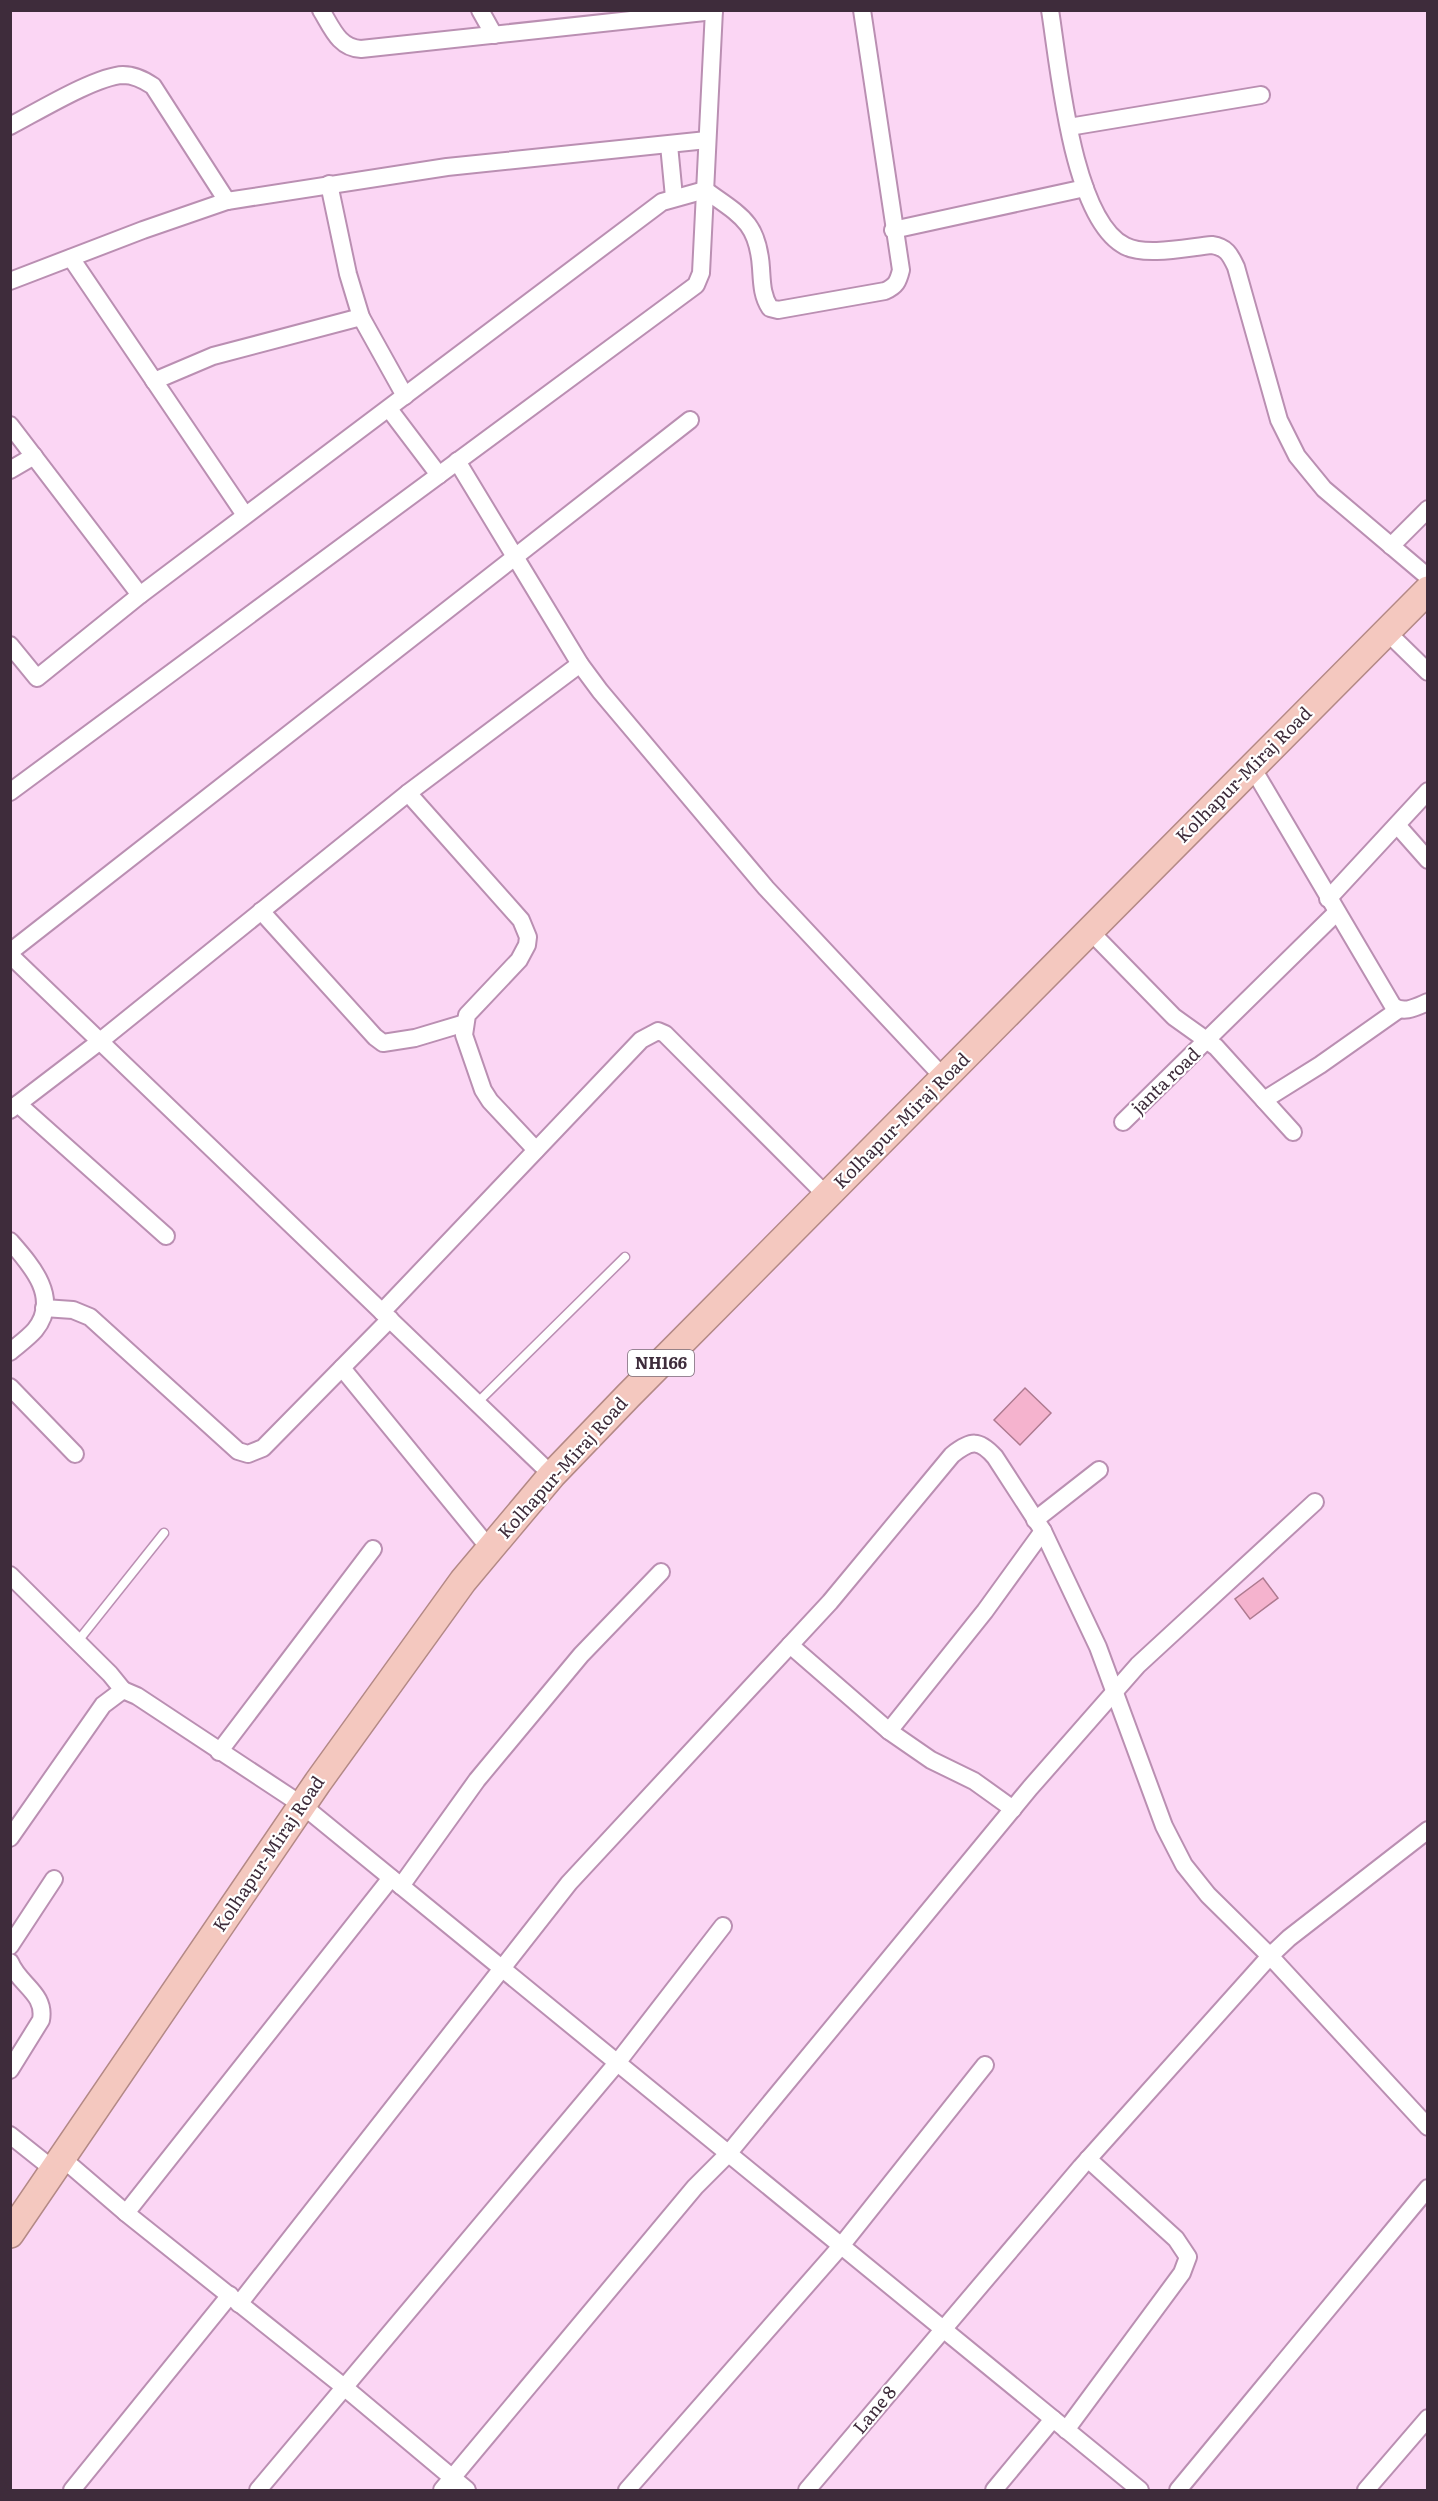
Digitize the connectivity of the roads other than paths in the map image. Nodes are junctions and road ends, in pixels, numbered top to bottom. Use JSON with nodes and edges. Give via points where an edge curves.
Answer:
{"nodes":[{"id":1,"x":321,"y":10,"type":"edge"},
{"id":2,"x":480,"y":10,"type":"edge"},
{"id":3,"x":862,"y":10,"type":"edge"},
{"id":4,"x":1050,"y":10,"type":"edge"},
{"id":5,"x":714,"y":11,"type":"edge"},
{"id":6,"x":494,"y":35,"type":"junction"},
{"id":7,"x":1261,"y":95,"type":"dead end"},
{"id":8,"x":10,"y":126,"type":"edge"},
{"id":9,"x":1069,"y":127,"type":"junction"},
{"id":10,"x":708,"y":140,"type":"junction"},
{"id":11,"x":669,"y":145,"type":"junction"},
{"id":12,"x":329,"y":184,"type":"junction"},
{"id":13,"x":1085,"y":188,"type":"junction"},
{"id":14,"x":705,"y":190,"type":"junction"},
{"id":15,"x":674,"y":197,"type":"junction"},
{"id":16,"x":227,"y":201,"type":"junction"},
{"id":17,"x":893,"y":230,"type":"junction"},
{"id":18,"x":70,"y":258,"type":"junction"},
{"id":19,"x":10,"y":281,"type":"edge"},
{"id":20,"x":361,"y":317,"type":"junction"},
{"id":21,"x":154,"y":381,"type":"junction"},
{"id":22,"x":405,"y":396,"type":"junction"},
{"id":23,"x":389,"y":409,"type":"junction"},
{"id":24,"x":690,"y":420,"type":"dead end"},
{"id":25,"x":10,"y":425,"type":"edge"},
{"id":26,"x":34,"y":456,"type":"junction"},
{"id":27,"x":457,"y":461,"type":"junction"},
{"id":28,"x":10,"y":470,"type":"edge"},
{"id":29,"x":439,"y":475,"type":"junction"},
{"id":30,"x":1428,"y":509,"type":"edge"},
{"id":31,"x":245,"y":515,"type":"junction"},
{"id":32,"x":1391,"y":546,"type":"junction"},
{"id":33,"x":516,"y":555,"type":"junction"},
{"id":34,"x":1428,"y":578,"type":"edge"},
{"id":35,"x":1428,"y":590,"type":"edge"},
{"id":36,"x":140,"y":595,"type":"junction"},
{"id":37,"x":1386,"y":631,"type":"junction"},
{"id":38,"x":10,"y":645,"type":"edge"},
{"id":39,"x":580,"y":664,"type":"junction"},
{"id":40,"x":1428,"y":672,"type":"edge"},
{"id":41,"x":1252,"y":767,"type":"junction"},
{"id":42,"x":1428,"y":791,"type":"edge"},
{"id":43,"x":10,"y":792,"type":"edge"},
{"id":44,"x":408,"y":793,"type":"junction"},
{"id":45,"x":1396,"y":825,"type":"junction"},
{"id":46,"x":1428,"y":860,"type":"edge"},
{"id":47,"x":1332,"y":906,"type":"junction"},
{"id":48,"x":261,"y":911,"type":"junction"},
{"id":49,"x":1090,"y":931,"type":"junction"},
{"id":50,"x":10,"y":953,"type":"edge"},
{"id":51,"x":1428,"y":1002,"type":"edge"},
{"id":52,"x":1398,"y":1010,"type":"junction"},
{"id":53,"x":465,"y":1023,"type":"junction"},
{"id":54,"x":1208,"y":1040,"type":"junction"},
{"id":55,"x":99,"y":1042,"type":"junction"},
{"id":56,"x":945,"y":1079,"type":"junction"},
{"id":57,"x":1263,"y":1100,"type":"junction"},
{"id":58,"x":14,"y":1107,"type":"edge"},
{"id":59,"x":1124,"y":1122,"type":"dead end"},
{"id":60,"x":1293,"y":1132,"type":"dead end"},
{"id":61,"x":536,"y":1150,"type":"junction"},
{"id":62,"x":827,"y":1196,"type":"junction"},
{"id":63,"x":166,"y":1236,"type":"dead end"},
{"id":64,"x":10,"y":1241,"type":"edge"},
{"id":65,"x":625,"y":1257,"type":"dead end"},
{"id":66,"x":44,"y":1308,"type":"junction"},
{"id":67,"x":386,"y":1316,"type":"junction"},
{"id":68,"x":10,"y":1352,"type":"edge"},
{"id":69,"x":342,"y":1368,"type":"junction"},
{"id":70,"x":10,"y":1387,"type":"edge"},
{"id":71,"x":477,"y":1402,"type":"junction"},
{"id":72,"x":75,"y":1454,"type":"dead end"},
{"id":73,"x":1100,"y":1470,"type":"dead end"},
{"id":74,"x":552,"y":1475,"type":"junction"},
{"id":75,"x":1315,"y":1502,"type":"dead end"},
{"id":76,"x":1039,"y":1525,"type":"junction"},
{"id":77,"x":164,"y":1533,"type":"dead end"},
{"id":78,"x":373,"y":1549,"type":"dead end"},
{"id":79,"x":490,"y":1549,"type":"junction"},
{"id":80,"x":661,"y":1572,"type":"dead end"},
{"id":81,"x":10,"y":1575,"type":"edge"},
{"id":82,"x":78,"y":1641,"type":"junction"},
{"id":83,"x":790,"y":1645,"type":"junction"},
{"id":84,"x":123,"y":1690,"type":"junction"},
{"id":85,"x":1114,"y":1691,"type":"junction"},
{"id":86,"x":889,"y":1731,"type":"junction"},
{"id":87,"x":219,"y":1752,"type":"junction"},
{"id":88,"x":302,"y":1805,"type":"junction"},
{"id":89,"x":1013,"y":1809,"type":"junction"},
{"id":90,"x":1428,"y":1830,"type":"edge"},
{"id":91,"x":10,"y":1838,"type":"edge"},
{"id":92,"x":54,"y":1879,"type":"dead end"},
{"id":93,"x":396,"y":1882,"type":"junction"},
{"id":94,"x":723,"y":1926,"type":"dead end"},
{"id":95,"x":10,"y":1946,"type":"edge"},
{"id":96,"x":1270,"y":1956,"type":"junction"},
{"id":97,"x":10,"y":1962,"type":"edge"},
{"id":98,"x":502,"y":1969,"type":"junction"},
{"id":99,"x":617,"y":2063,"type":"junction"},
{"id":100,"x":985,"y":2065,"type":"dead end"},
{"id":101,"x":10,"y":2070,"type":"edge"},
{"id":102,"x":1428,"y":2127,"type":"edge"},
{"id":103,"x":10,"y":2135,"type":"edge"},
{"id":104,"x":728,"y":2154,"type":"junction"},
{"id":105,"x":1088,"y":2159,"type":"junction"},
{"id":106,"x":58,"y":2164,"type":"junction"},
{"id":107,"x":1428,"y":2188,"type":"edge"},
{"id":108,"x":126,"y":2213,"type":"junction"},
{"id":109,"x":10,"y":2234,"type":"edge"},
{"id":110,"x":840,"y":2246,"type":"junction"},
{"id":111,"x":234,"y":2300,"type":"junction"},
{"id":112,"x":944,"y":2330,"type":"junction"},
{"id":113,"x":344,"y":2387,"type":"junction"},
{"id":114,"x":1428,"y":2418,"type":"edge"},
{"id":115,"x":1060,"y":2425,"type":"junction"},
{"id":116,"x":447,"y":2484,"type":"edge"},
{"id":117,"x":72,"y":2490,"type":"edge"},
{"id":118,"x":258,"y":2490,"type":"edge"},
{"id":119,"x":467,"y":2490,"type":"edge"},
{"id":120,"x":627,"y":2490,"type":"edge"},
{"id":121,"x":807,"y":2490,"type":"edge"},
{"id":122,"x":994,"y":2490,"type":"edge"},
{"id":123,"x":1140,"y":2490,"type":"edge"},
{"id":124,"x":1178,"y":2490,"type":"edge"},
{"id":125,"x":1366,"y":2490,"type":"edge"}],
"edges":[{"from":1,"to":6,"type":"street","via":[[350,49]]},
{"from":2,"to":6,"type":"street"},
{"from":3,"to":17,"type":"street"},
{"from":4,"to":9,"type":"street"},
{"from":5,"to":6,"type":"street"},
{"from":5,"to":10,"type":"street"},
{"from":7,"to":9,"type":"street"},
{"from":8,"to":16,"type":"street","via":[[106,78],[141,78],[153,86]]},
{"from":9,"to":13,"type":"street"},
{"from":10,"to":11,"type":"street"},
{"from":10,"to":14,"type":"street"},
{"from":11,"to":12,"type":"street","via":[[447,167]]},
{"from":11,"to":15,"type":"street"},
{"from":12,"to":16,"type":"street"},
{"from":12,"to":20,"type":"street"},
{"from":13,"to":17,"type":"street"},
{"from":13,"to":32,"type":"street","via":[[1096,214],[1127,247],[1142,251],[1212,245],[1227,250],[1236,267],[1279,420],[1298,456],[1324,489]]},
{"from":14,"to":15,"type":"street"},
{"from":14,"to":17,"type":"street","via":[[739,214],[752,229],[760,249],[763,291],[771,308],[789,308],[894,287],[901,270]]},
{"from":14,"to":27,"type":"street","via":[[701,273],[696,285]]},
{"from":15,"to":22,"type":"street","via":[[646,212]]},
{"from":16,"to":18,"type":"street"},
{"from":18,"to":19,"type":"street"},
{"from":18,"to":21,"type":"street"},
{"from":20,"to":21,"type":"street","via":[[213,356]]},
{"from":20,"to":22,"type":"street"},
{"from":21,"to":31,"type":"street"},
{"from":22,"to":23,"type":"street"},
{"from":23,"to":29,"type":"street"},
{"from":23,"to":31,"type":"street"},
{"from":24,"to":33,"type":"street"},
{"from":25,"to":26,"type":"street"},
{"from":26,"to":28,"type":"street"},
{"from":26,"to":36,"type":"street"},
{"from":27,"to":29,"type":"street"},
{"from":27,"to":33,"type":"street"},
{"from":29,"to":43,"type":"street"},
{"from":30,"to":32,"type":"street"},
{"from":31,"to":36,"type":"street"},
{"from":32,"to":34,"type":"street"},
{"from":33,"to":39,"type":"street"},
{"from":33,"to":50,"type":"street"},
{"from":35,"to":37,"type":"highway","name":"Kolhapur-Miraj Road","number":"NH166"},
{"from":36,"to":38,"type":"street","via":[[37,678]]},
{"from":37,"to":40,"type":"street"},
{"from":37,"to":41,"type":"highway","name":"Kolhapur-Miraj Road","number":"NH166"},
{"from":39,"to":44,"type":"street"},
{"from":39,"to":56,"type":"street","via":[[766,888]]},
{"from":41,"to":47,"type":"street"},
{"from":41,"to":49,"type":"highway","name":"Kolhapur-Miraj Road","number":"NH166"},
{"from":42,"to":45,"type":"street","name":"janta road"},
{"from":44,"to":48,"type":"street"},
{"from":44,"to":53,"type":"street","via":[[521,920],[528,937],[519,960],[467,1015]]},
{"from":45,"to":46,"type":"street"},
{"from":45,"to":47,"type":"street","name":"janta road"},
{"from":47,"to":52,"type":"street"},
{"from":47,"to":54,"type":"street","name":"janta road"},
{"from":48,"to":53,"type":"street","via":[[383,1043]]},
{"from":48,"to":55,"type":"street"},
{"from":49,"to":54,"type":"street","via":[[1174,1017]]},
{"from":49,"to":56,"type":"highway","name":"Kolhapur-Miraj Road","number":"NH166"},
{"from":50,"to":55,"type":"street"},
{"from":51,"to":52,"type":"street"},
{"from":52,"to":57,"type":"street"},
{"from":53,"to":61,"type":"street","via":[[464,1035],[483,1090]]},
{"from":54,"to":57,"type":"street"},
{"from":54,"to":59,"type":"street","name":"janta road"},
{"from":55,"to":58,"type":"street"},
{"from":55,"to":67,"type":"street"},
{"from":56,"to":62,"type":"highway","name":"Kolhapur-Miraj Road","number":"NH166"},
{"from":57,"to":60,"type":"street"},
{"from":58,"to":63,"type":"street"},
{"from":61,"to":62,"type":"street","via":[[641,1040],[658,1031]]},
{"from":61,"to":67,"type":"street"},
{"from":62,"to":74,"type":"highway","name":"Kolhapur-Miraj Road","number":"NH166"},
{"from":64,"to":66,"type":"street","via":[[35,1269],[42,1284]]},
{"from":65,"to":71,"type":"lane"},
{"from":66,"to":68,"type":"street","via":[[34,1331]]},
{"from":66,"to":69,"type":"street","via":[[74,1310],[90,1317],[238,1451],[248,1454],[263,1448]]},
{"from":67,"to":69,"type":"street"},
{"from":67,"to":71,"type":"street"},
{"from":69,"to":79,"type":"street"},
{"from":70,"to":72,"type":"street"},
{"from":71,"to":74,"type":"street"},
{"from":73,"to":76,"type":"street"},
{"from":74,"to":79,"type":"highway","name":"Kolhapur-Miraj Road","number":"NH166"},
{"from":75,"to":85,"type":"street"},
{"from":76,"to":83,"type":"street","via":[[986,1446],[979,1443],[961,1448]]},
{"from":76,"to":85,"type":"street","via":[[1098,1647]]},
{"from":76,"to":86,"type":"street","via":[[985,1611]]},
{"from":77,"to":82,"type":"lane"},
{"from":78,"to":87,"type":"street"},
{"from":79,"to":88,"type":"highway","name":"Kolhapur-Miraj Road","number":"NH166"},
{"from":80,"to":93,"type":"street","via":[[581,1655]]},
{"from":81,"to":82,"type":"street"},
{"from":82,"to":84,"type":"street"},
{"from":83,"to":86,"type":"street"},
{"from":83,"to":98,"type":"street","via":[[569,1883]]},
{"from":84,"to":87,"type":"street"},
{"from":84,"to":91,"type":"street","via":[[103,1705]]},
{"from":85,"to":89,"type":"street"},
{"from":85,"to":96,"type":"street","via":[[1164,1826],[1185,1865],[1208,1895]]},
{"from":86,"to":89,"type":"street"},
{"from":87,"to":88,"type":"street"},
{"from":88,"to":93,"type":"street"},
{"from":88,"to":106,"type":"highway","name":"Kolhapur-Miraj Road","number":"NH166"},
{"from":89,"to":104,"type":"street"},
{"from":90,"to":96,"type":"street","name":"Lane 8"},
{"from":92,"to":95,"type":"street"},
{"from":93,"to":98,"type":"street"},
{"from":93,"to":108,"type":"street"},
{"from":94,"to":99,"type":"street"},
{"from":96,"to":102,"type":"street"},
{"from":96,"to":105,"type":"street","name":"Lane 8"},
{"from":97,"to":101,"type":"street","via":[[38,1998],[42,2013]]},
{"from":98,"to":99,"type":"street"},
{"from":98,"to":111,"type":"street"},
{"from":99,"to":104,"type":"street"},
{"from":99,"to":113,"type":"street"},
{"from":100,"to":110,"type":"street"},
{"from":103,"to":106,"type":"street"},
{"from":104,"to":110,"type":"street"},
{"from":104,"to":116,"type":"street","via":[[694,2187]]},
{"from":105,"to":112,"type":"street","name":"Lane 8"},
{"from":105,"to":115,"type":"street","via":[[1176,2239],[1188,2257],[1182,2273]]},
{"from":106,"to":108,"type":"street"},
{"from":106,"to":109,"type":"highway","name":"Kolhapur-Miraj Road","number":"NH166"},
{"from":107,"to":124,"type":"street"},
{"from":108,"to":111,"type":"street"},
{"from":110,"to":112,"type":"street"},
{"from":110,"to":120,"type":"street"},
{"from":111,"to":113,"type":"street"},
{"from":111,"to":117,"type":"street"},
{"from":112,"to":115,"type":"street"},
{"from":112,"to":121,"type":"street","name":"Lane 8"},
{"from":113,"to":116,"type":"street"},
{"from":113,"to":118,"type":"street"},
{"from":114,"to":125,"type":"street"},
{"from":115,"to":122,"type":"street"},
{"from":115,"to":123,"type":"street"},
{"from":116,"to":119,"type":"street"}]}
